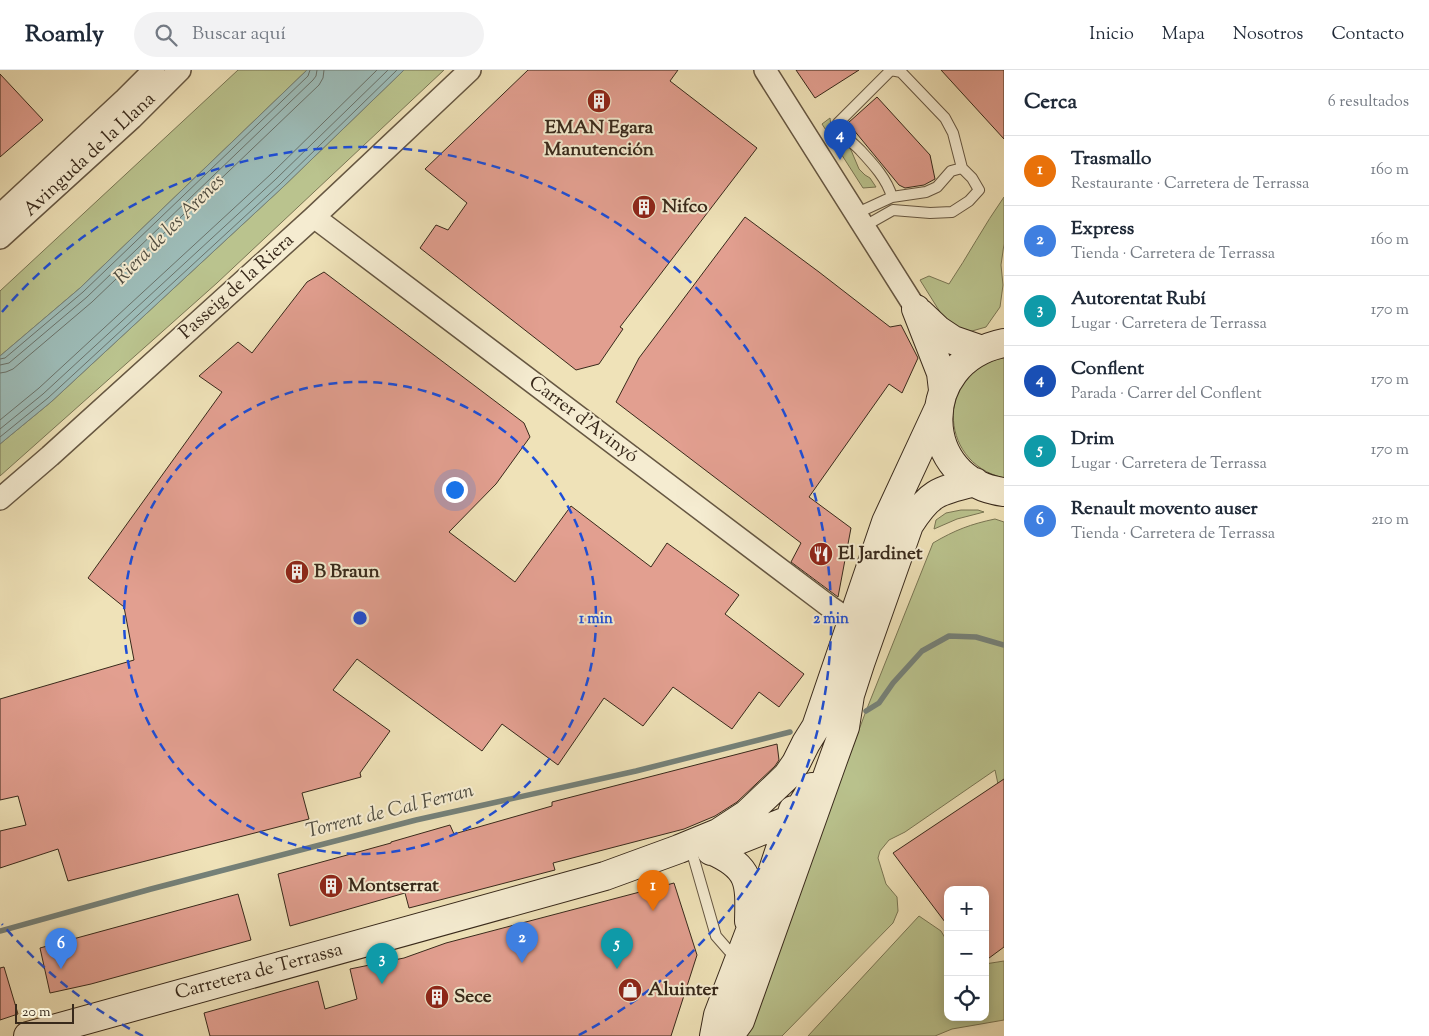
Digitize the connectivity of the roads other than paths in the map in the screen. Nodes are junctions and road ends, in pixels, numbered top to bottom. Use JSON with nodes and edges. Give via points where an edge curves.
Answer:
{"nodes":[{"id":1,"x":154,"y":70,"type":"edge"},
{"id":2,"x":180,"y":70,"type":"edge"},
{"id":3,"x":470,"y":70,"type":"edge"},
{"id":4,"x":765,"y":70,"type":"edge"},
{"id":5,"x":962,"y":168,"type":"junction"},
{"id":6,"x":892,"y":196,"type":"junction"},
{"id":7,"x":0,"y":215,"type":"edge"},
{"id":8,"x":314,"y":217,"type":"junction"},
{"id":9,"x":859,"y":220,"type":"junction"},
{"id":10,"x":0,"y":238,"type":"edge"},
{"id":11,"x":916,"y":309,"type":"junction"},
{"id":12,"x":995,"y":342,"type":"edge"},
{"id":13,"x":941,"y":400,"type":"junction"},
{"id":14,"x":995,"y":490,"type":"edge"},
{"id":15,"x":0,"y":499,"type":"edge"},
{"id":16,"x":852,"y":622,"type":"junction"},
{"id":17,"x":850,"y":695,"type":"junction"},
{"id":18,"x":816,"y":727,"type":"junction"},
{"id":19,"x":789,"y":820,"type":"junction"},
{"id":20,"x":703,"y":853,"type":"junction"},
{"id":21,"x":606,"y":876,"type":"junction"},
{"id":22,"x":749,"y":933,"type":"junction"},
{"id":23,"x":738,"y":962,"type":"junction"},
{"id":24,"x":28,"y":1036,"type":"edge"},
{"id":25,"x":714,"y":1036,"type":"edge"},
{"id":26,"x":729,"y":1036,"type":"edge"}],
"edges":[{"from":1,"to":7,"type":"street","name":"Avinguda de la Llana"},
{"from":2,"to":10,"type":"street","name":"Avinguda de la Llana"},
{"from":3,"to":8,"type":"street","name":"Passeig de la Riera"},
{"from":4,"to":9,"type":"street"},
{"from":5,"to":6,"type":"lane","via":[[951,171],[937,187],[926,192]]},
{"from":5,"to":6,"type":"lane","via":[[953,133],[945,118],[902,72],[892,70],[838,123],[840,131],[887,183]]},
{"from":5,"to":9,"type":"lane","via":[[979,190],[952,212],[893,210]]},
{"from":6,"to":9,"type":"lane"},
{"from":8,"to":15,"type":"street","name":"Passeig de la Riera"},
{"from":8,"to":16,"type":"street","name":"Carrer d'Avinyó"},
{"from":9,"to":11,"type":"street"},
{"from":11,"to":12,"type":"main road","via":[[953,340]]},
{"from":11,"to":13,"type":"main road","via":[[941,373]]},
{"from":12,"to":13,"type":"main road","via":[[957,368],[949,378]]},
{"from":13,"to":14,"type":"main road","via":[[938,423],[952,461],[961,472]]},
{"from":13,"to":16,"type":"main road","via":[[886,522]]},
{"from":14,"to":17,"type":"main road","via":[[947,489],[936,493],[920,509],[909,525]]},
{"from":16,"to":18,"type":"main road"},
{"from":17,"to":19,"type":"main road","via":[[835,722],[806,800]]},
{"from":17,"to":26,"type":"main road","via":[[845,727],[740,1020]]},
{"from":18,"to":19,"type":"main road","via":[[815,747]]},
{"from":18,"to":21,"type":"main road","via":[[787,776],[747,814],[718,834]]},
{"from":19,"to":20,"type":"main road"},
{"from":19,"to":22,"type":"main road"},
{"from":20,"to":21,"type":"main road"},
{"from":20,"to":22,"type":"main road","via":[[729,858],[742,871],[748,885]]},
{"from":20,"to":23,"type":"lane","via":[[716,936]]},
{"from":21,"to":24,"type":"main road","name":"Carretera de Terrassa"},
{"from":22,"to":23,"type":"main road"},
{"from":23,"to":25,"type":"main road","via":[[718,1015]]}]}
